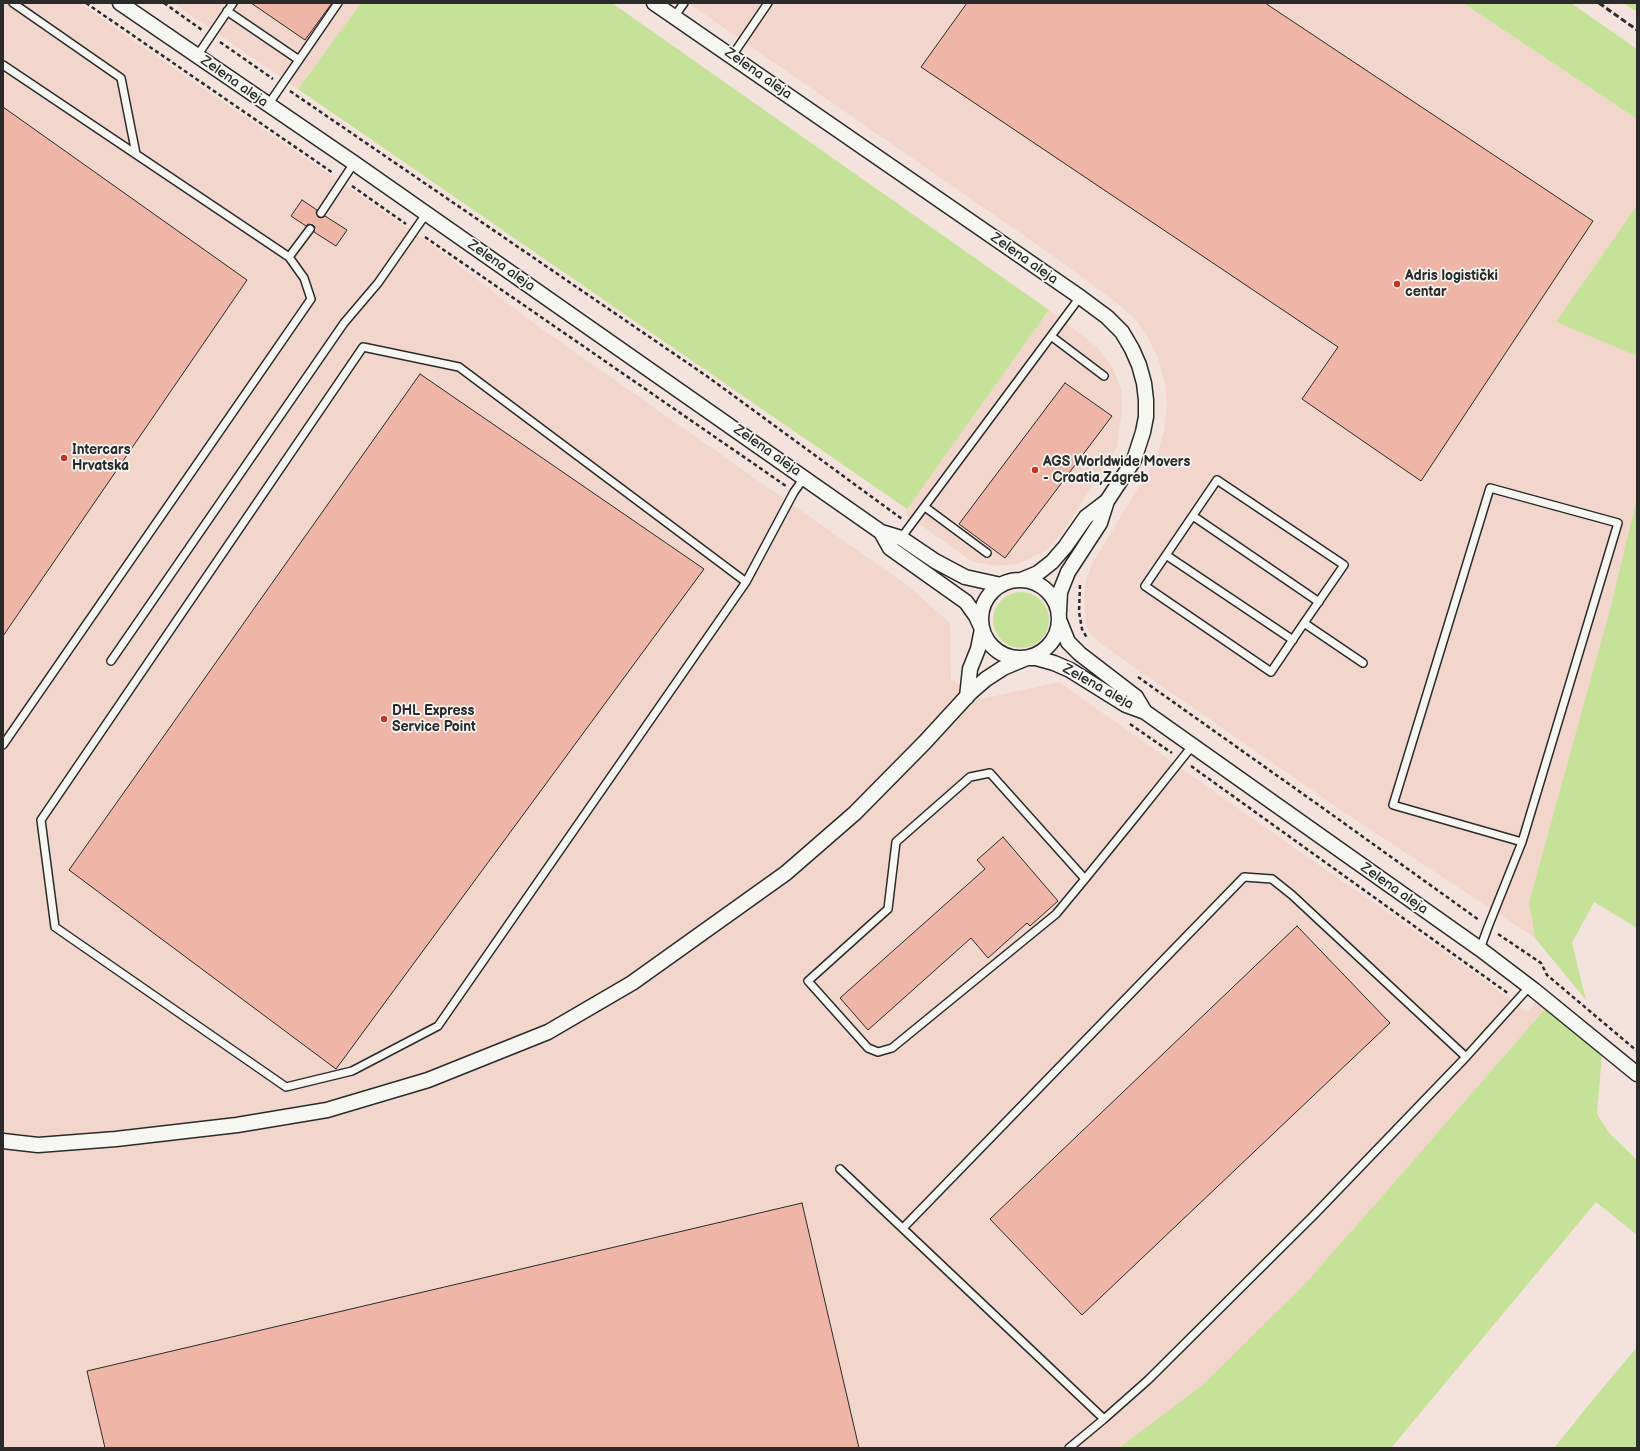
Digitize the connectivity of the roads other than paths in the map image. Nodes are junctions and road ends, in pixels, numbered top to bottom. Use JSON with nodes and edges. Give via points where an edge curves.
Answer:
{"nodes":[{"id":1,"x":13,"y":3,"type":"edge"},
{"id":2,"x":120,"y":3,"type":"edge"},
{"id":3,"x":233,"y":3,"type":"edge"},
{"id":4,"x":338,"y":3,"type":"edge"},
{"id":5,"x":654,"y":3,"type":"edge"},
{"id":6,"x":684,"y":3,"type":"edge"},
{"id":7,"x":768,"y":3,"type":"edge"},
{"id":8,"x":227,"y":11,"type":"junction"},
{"id":9,"x":674,"y":17,"type":"junction"},
{"id":10,"x":197,"y":56,"type":"junction"},
{"id":11,"x":732,"y":56,"type":"junction"},
{"id":12,"x":299,"y":60,"type":"junction"},
{"id":13,"x":3,"y":65,"type":"edge"},
{"id":14,"x":268,"y":105,"type":"junction"},
{"id":15,"x":136,"y":154,"type":"junction"},
{"id":16,"x":354,"y":164,"type":"junction"},
{"id":17,"x":321,"y":213,"type":"dead end"},
{"id":18,"x":426,"y":214,"type":"junction"},
{"id":19,"x":310,"y":229,"type":"dead end"},
{"id":20,"x":289,"y":257,"type":"junction"},
{"id":21,"x":1080,"y":297,"type":"junction"},
{"id":22,"x":1051,"y":336,"type":"junction"},
{"id":23,"x":1104,"y":376,"type":"dead end"},
{"id":24,"x":804,"y":478,"type":"junction"},
{"id":25,"x":1107,"y":501,"type":"junction"},
{"id":26,"x":925,"y":507,"type":"junction"},
{"id":27,"x":1193,"y":516,"type":"junction"},
{"id":28,"x":881,"y":532,"type":"junction"},
{"id":29,"x":901,"y":538,"type":"junction"},
{"id":30,"x":987,"y":553,"type":"dead end"},
{"id":31,"x":1166,"y":555,"type":"junction"},
{"id":32,"x":1021,"y":580,"type":"junction"},
{"id":33,"x":746,"y":582,"type":"junction"},
{"id":34,"x":1001,"y":585,"type":"junction"},
{"id":35,"x":1318,"y":602,"type":"junction"},
{"id":36,"x":1060,"y":617,"type":"junction"},
{"id":37,"x":1304,"y":624,"type":"junction"},
{"id":38,"x":982,"y":629,"type":"junction"},
{"id":39,"x":1293,"y":640,"type":"junction"},
{"id":40,"x":1027,"y":658,"type":"junction"},
{"id":41,"x":111,"y":661,"type":"dead end"},
{"id":42,"x":1363,"y":663,"type":"dead end"},
{"id":43,"x":967,"y":697,"type":"junction"},
{"id":44,"x":1146,"y":712,"type":"junction"},
{"id":45,"x":3,"y":745,"type":"edge"},
{"id":46,"x":1193,"y":745,"type":"junction"},
{"id":47,"x":1522,"y":842,"type":"junction"},
{"id":48,"x":1085,"y":879,"type":"junction"},
{"id":49,"x":1480,"y":949,"type":"junction"},
{"id":50,"x":1532,"y":988,"type":"junction"},
{"id":51,"x":1466,"y":1057,"type":"junction"},
{"id":52,"x":1637,"y":1074,"type":"edge"},
{"id":53,"x":3,"y":1141,"type":"edge"},
{"id":54,"x":840,"y":1169,"type":"dead end"},
{"id":55,"x":903,"y":1228,"type":"junction"},
{"id":56,"x":1104,"y":1419,"type":"junction"},
{"id":57,"x":1069,"y":1448,"type":"edge"}],
"edges":[{"from":1,"to":15,"type":"lane","via":[[121,78]]},
{"from":2,"to":10,"type":"street","name":"Zelena aleja"},
{"from":3,"to":8,"type":"lane"},
{"from":4,"to":12,"type":"lane"},
{"from":5,"to":9,"type":"street","name":"Zelena aleja"},
{"from":6,"to":9,"type":"lane"},
{"from":7,"to":11,"type":"lane"},
{"from":8,"to":10,"type":"lane"},
{"from":8,"to":12,"type":"lane"},
{"from":9,"to":11,"type":"street","name":"Zelena aleja"},
{"from":10,"to":14,"type":"street","name":"Zelena aleja"},
{"from":11,"to":21,"type":"street","name":"Zelena aleja"},
{"from":12,"to":14,"type":"lane"},
{"from":13,"to":15,"type":"lane"},
{"from":14,"to":16,"type":"street","name":"Zelena aleja"},
{"from":15,"to":20,"type":"lane"},
{"from":16,"to":17,"type":"lane"},
{"from":16,"to":18,"type":"street","name":"Zelena aleja"},
{"from":18,"to":24,"type":"street","name":"Zelena aleja"},
{"from":18,"to":41,"type":"lane","via":[[378,283],[344,323]]},
{"from":19,"to":20,"type":"lane"},
{"from":20,"to":45,"type":"lane","via":[[304,278],[311,299]]},
{"from":21,"to":22,"type":"lane"},
{"from":21,"to":25,"type":"street","name":"Zelena aleja","via":[[1122,332],[1139,366],[1146,394],[1146,417],[1134,460]]},
{"from":22,"to":23,"type":"lane"},
{"from":22,"to":26,"type":"lane"},
{"from":24,"to":28,"type":"street","name":"Zelena aleja"},
{"from":24,"to":33,"type":"lane"},
{"from":25,"to":32,"type":"street","name":"Zelena aleja","via":[[1086,517],[1052,562],[1038,573]]},
{"from":25,"to":36,"type":"street","name":"Zelena aleja","via":[[1100,523],[1068,572],[1060,592]]},
{"from":26,"to":29,"type":"lane"},
{"from":26,"to":30,"type":"lane"},
{"from":27,"to":31,"type":"lane"},
{"from":27,"to":35,"type":"lane"},
{"from":27,"to":35,"type":"lane","via":[[1217,480],[1344,565]]},
{"from":28,"to":29,"type":"street","name":"Zelena aleja"},
{"from":28,"to":38,"type":"street","name":"Zelena aleja","via":[[890,548],[966,602]]},
{"from":29,"to":34,"type":"street","name":"Zelena aleja","via":[[965,578]]},
{"from":31,"to":39,"type":"lane"},
{"from":31,"to":39,"type":"lane","via":[[1145,586],[1272,672]]},
{"from":32,"to":34,"type":"street","name":"Zelena aleja"},
{"from":32,"to":36,"type":"street","name":"Zelena aleja","via":[[1037,584],[1050,593],[1056,602]]},
{"from":33,"to":33,"type":"lane","via":[[438,1026],[352,1071],[286,1087],[55,927],[41,820],[362,348],[459,367]]},
{"from":34,"to":38,"type":"street","via":[[986,600],[982,614]]},
{"from":35,"to":37,"type":"lane"},
{"from":36,"to":40,"type":"street","name":"Zelena aleja","via":[[1058,632],[1053,642],[1037,655]]},
{"from":36,"to":44,"type":"street","name":"Zelena aleja","via":[[1068,642],[1136,697]]},
{"from":37,"to":39,"type":"lane"},
{"from":37,"to":42,"type":"lane"},
{"from":38,"to":40,"type":"street","name":"Zelena aleja","via":[[991,646],[999,652],[1017,658]]},
{"from":38,"to":43,"type":"street","via":[[978,649],[970,668]]},
{"from":40,"to":43,"type":"street","via":[[986,679]]},
{"from":40,"to":44,"type":"street","name":"Zelena aleja","via":[[1054,663],[1070,670],[1126,705]]},
{"from":43,"to":53,"type":"street","via":[[855,812],[786,873],[632,983],[548,1032],[428,1080],[327,1110],[237,1125],[116,1139],[38,1145]]},
{"from":44,"to":46,"type":"street","name":"Zelena aleja"},
{"from":46,"to":48,"type":"lane"},
{"from":46,"to":49,"type":"street","name":"Zelena aleja"},
{"from":47,"to":47,"type":"lane","via":[[1618,523],[1490,488],[1393,805]]},
{"from":47,"to":49,"type":"lane"},
{"from":48,"to":48,"type":"lane","via":[[1056,914],[892,1048],[878,1052],[868,1048],[808,981],[888,908],[896,842],[970,777],[990,773]]},
{"from":49,"to":50,"type":"street","name":"Zelena aleja"},
{"from":50,"to":51,"type":"lane"},
{"from":50,"to":52,"type":"street","name":"Zelena aleja"},
{"from":51,"to":55,"type":"lane","via":[[1292,895],[1272,879],[1244,877]]},
{"from":51,"to":56,"type":"lane","via":[[1313,1216],[1148,1380]]},
{"from":54,"to":55,"type":"lane"},
{"from":55,"to":56,"type":"lane"},
{"from":56,"to":57,"type":"lane"}]}
